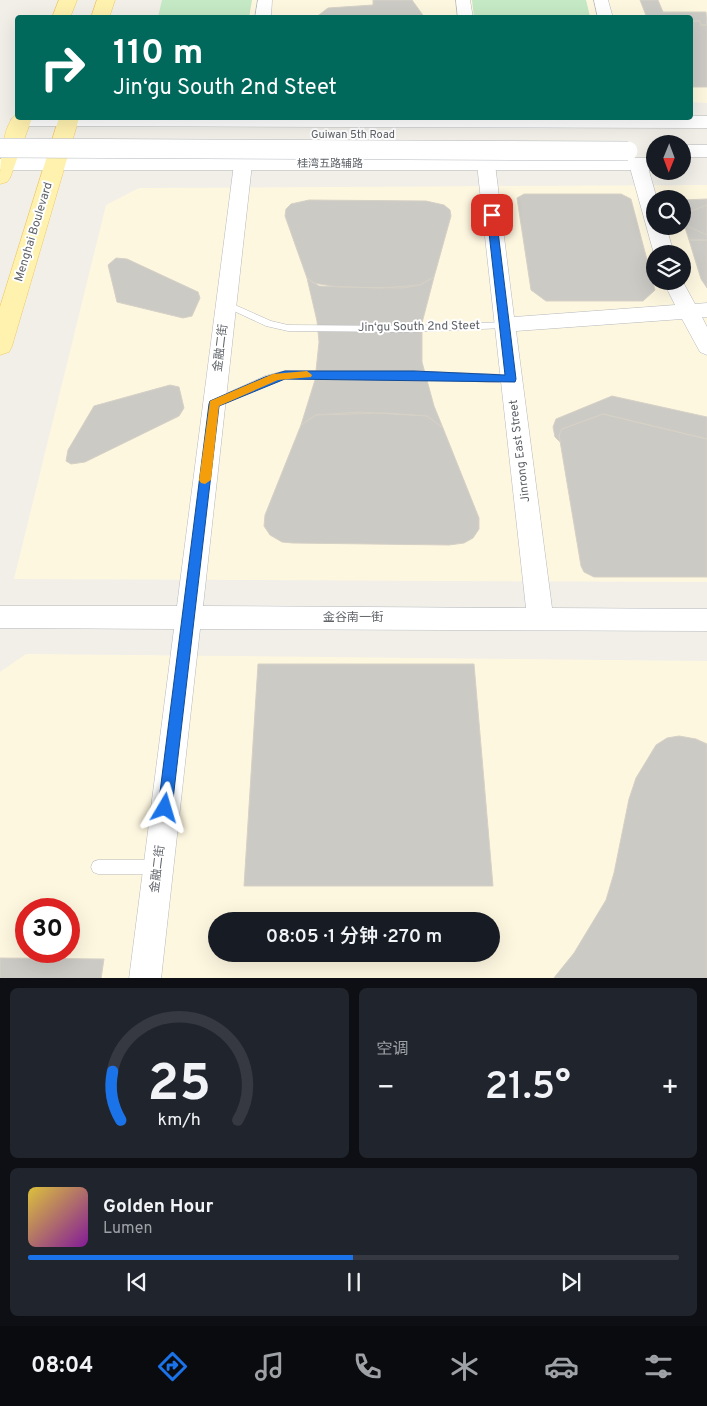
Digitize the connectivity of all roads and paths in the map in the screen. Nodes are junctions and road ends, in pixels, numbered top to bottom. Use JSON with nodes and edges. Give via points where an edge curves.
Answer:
{"nodes":[{"id":1,"x":68,"y":0,"type":"edge"},
{"id":2,"x":106,"y":0,"type":"edge"},
{"id":3,"x":265,"y":0,"type":"edge"},
{"id":4,"x":463,"y":0,"type":"edge"},
{"id":5,"x":601,"y":0,"type":"edge"},
{"id":6,"x":62,"y":15,"type":"edge"},
{"id":7,"x":101,"y":15,"type":"edge"},
{"id":8,"x":263,"y":15,"type":"edge"},
{"id":9,"x":466,"y":15,"type":"edge"},
{"id":10,"x":605,"y":15,"type":"edge"},
{"id":11,"x":22,"y":120,"type":"edge"},
{"id":12,"x":69,"y":120,"type":"edge"},
{"id":13,"x":486,"y":120,"type":"edge"},
{"id":14,"x":707,"y":122,"type":"edge"},
{"id":15,"x":0,"y":134,"type":"edge"},
{"id":16,"x":707,"y":135,"type":"edge"},
{"id":17,"x":636,"y":142,"type":"edge"},
{"id":18,"x":691,"y":151,"type":"edge"},
{"id":19,"x":707,"y":151,"type":"edge"},
{"id":20,"x":2,"y":163,"type":"edge"},
{"id":21,"x":55,"y":164,"type":"junction"},
{"id":22,"x":243,"y":164,"type":"junction"},
{"id":23,"x":486,"y":164,"type":"junction"},
{"id":24,"x":691,"y":164,"type":"edge"},
{"id":25,"x":707,"y":164,"type":"edge"},
{"id":26,"x":647,"y":190,"type":"edge"},
{"id":27,"x":680,"y":290,"type":"edge"},
{"id":28,"x":226,"y":304,"type":"junction"},
{"id":29,"x":698,"y":311,"type":"edge"},
{"id":30,"x":505,"y":325,"type":"junction"},
{"id":31,"x":0,"y":346,"type":"edge"},
{"id":32,"x":707,"y":347,"type":"edge"},
{"id":33,"x":511,"y":379,"type":"junction"},
{"id":34,"x":214,"y":404,"type":"junction"},
{"id":35,"x":0,"y":617,"type":"edge"},
{"id":36,"x":188,"y":618,"type":"junction"},
{"id":37,"x":540,"y":619,"type":"junction"},
{"id":38,"x":707,"y":620,"type":"edge"},
{"id":39,"x":98,"y":867,"type":"dead end"},
{"id":40,"x":158,"y":867,"type":"junction"},
{"id":41,"x":145,"y":978,"type":"edge"}],
"edges":[{"from":1,"to":6,"type":"main road"},
{"from":2,"to":7,"type":"main road"},
{"from":3,"to":8,"type":"street"},
{"from":4,"to":9,"type":"street"},
{"from":5,"to":10,"type":"street"},
{"from":11,"to":20,"type":"main road"},
{"from":12,"to":21,"type":"main road","name":"Menghai Boulevard"},
{"from":13,"to":17,"type":"street","name":"桂湾五路辅路"},
{"from":14,"to":17,"type":"street","name":"桂湾五路辅路"},
{"from":15,"to":17,"type":"street","name":"Guiwan 5th Road"},
{"from":16,"to":17,"type":"street","name":"Guiwan 5th Road"},
{"from":17,"to":20,"type":"street","name":"Guiwan 5th Road","bridge":true},
{"from":17,"to":23,"type":"street","name":"桂湾五路辅路"},
{"from":17,"to":26,"type":"street"},
{"from":18,"to":19,"type":"street"},
{"from":20,"to":21,"type":"street","name":"桂湾五路辅路"},
{"from":21,"to":22,"type":"street","name":"桂湾五路辅路"},
{"from":21,"to":31,"type":"main road","name":"Menghai Boulevard"},
{"from":22,"to":23,"type":"street","name":"桂湾五路辅路"},
{"from":22,"to":28,"type":"street","name":"金融二街"},
{"from":23,"to":30,"type":"street","name":"Jinrong East Street"},
{"from":24,"to":25,"type":"street"},
{"from":27,"to":29,"type":"street"},
{"from":28,"to":30,"type":"lane","name":"Jin‘gu South 2nd Steet","via":[[269,324],[288,328],[408,329]]},
{"from":28,"to":34,"type":"street","name":"金融二街"},
{"from":29,"to":30,"type":"street","name":"Jin‘gu South 2nd Steet"},
{"from":29,"to":32,"type":"street"},
{"from":30,"to":33,"type":"street","name":"Jinrong East Street"},
{"from":33,"to":34,"type":"lane","via":[[285,375]]},
{"from":33,"to":37,"type":"street","name":"Jinrong East Street"},
{"from":34,"to":36,"type":"street","name":"金融二街"},
{"from":35,"to":36,"type":"street","name":"金谷南一街"},
{"from":36,"to":37,"type":"street","name":"金谷南一街"},
{"from":36,"to":40,"type":"street","name":"金融二街"},
{"from":37,"to":38,"type":"street","name":"金谷南一街"},
{"from":39,"to":40,"type":"lane"},
{"from":40,"to":41,"type":"street","name":"金融二街"}]}
